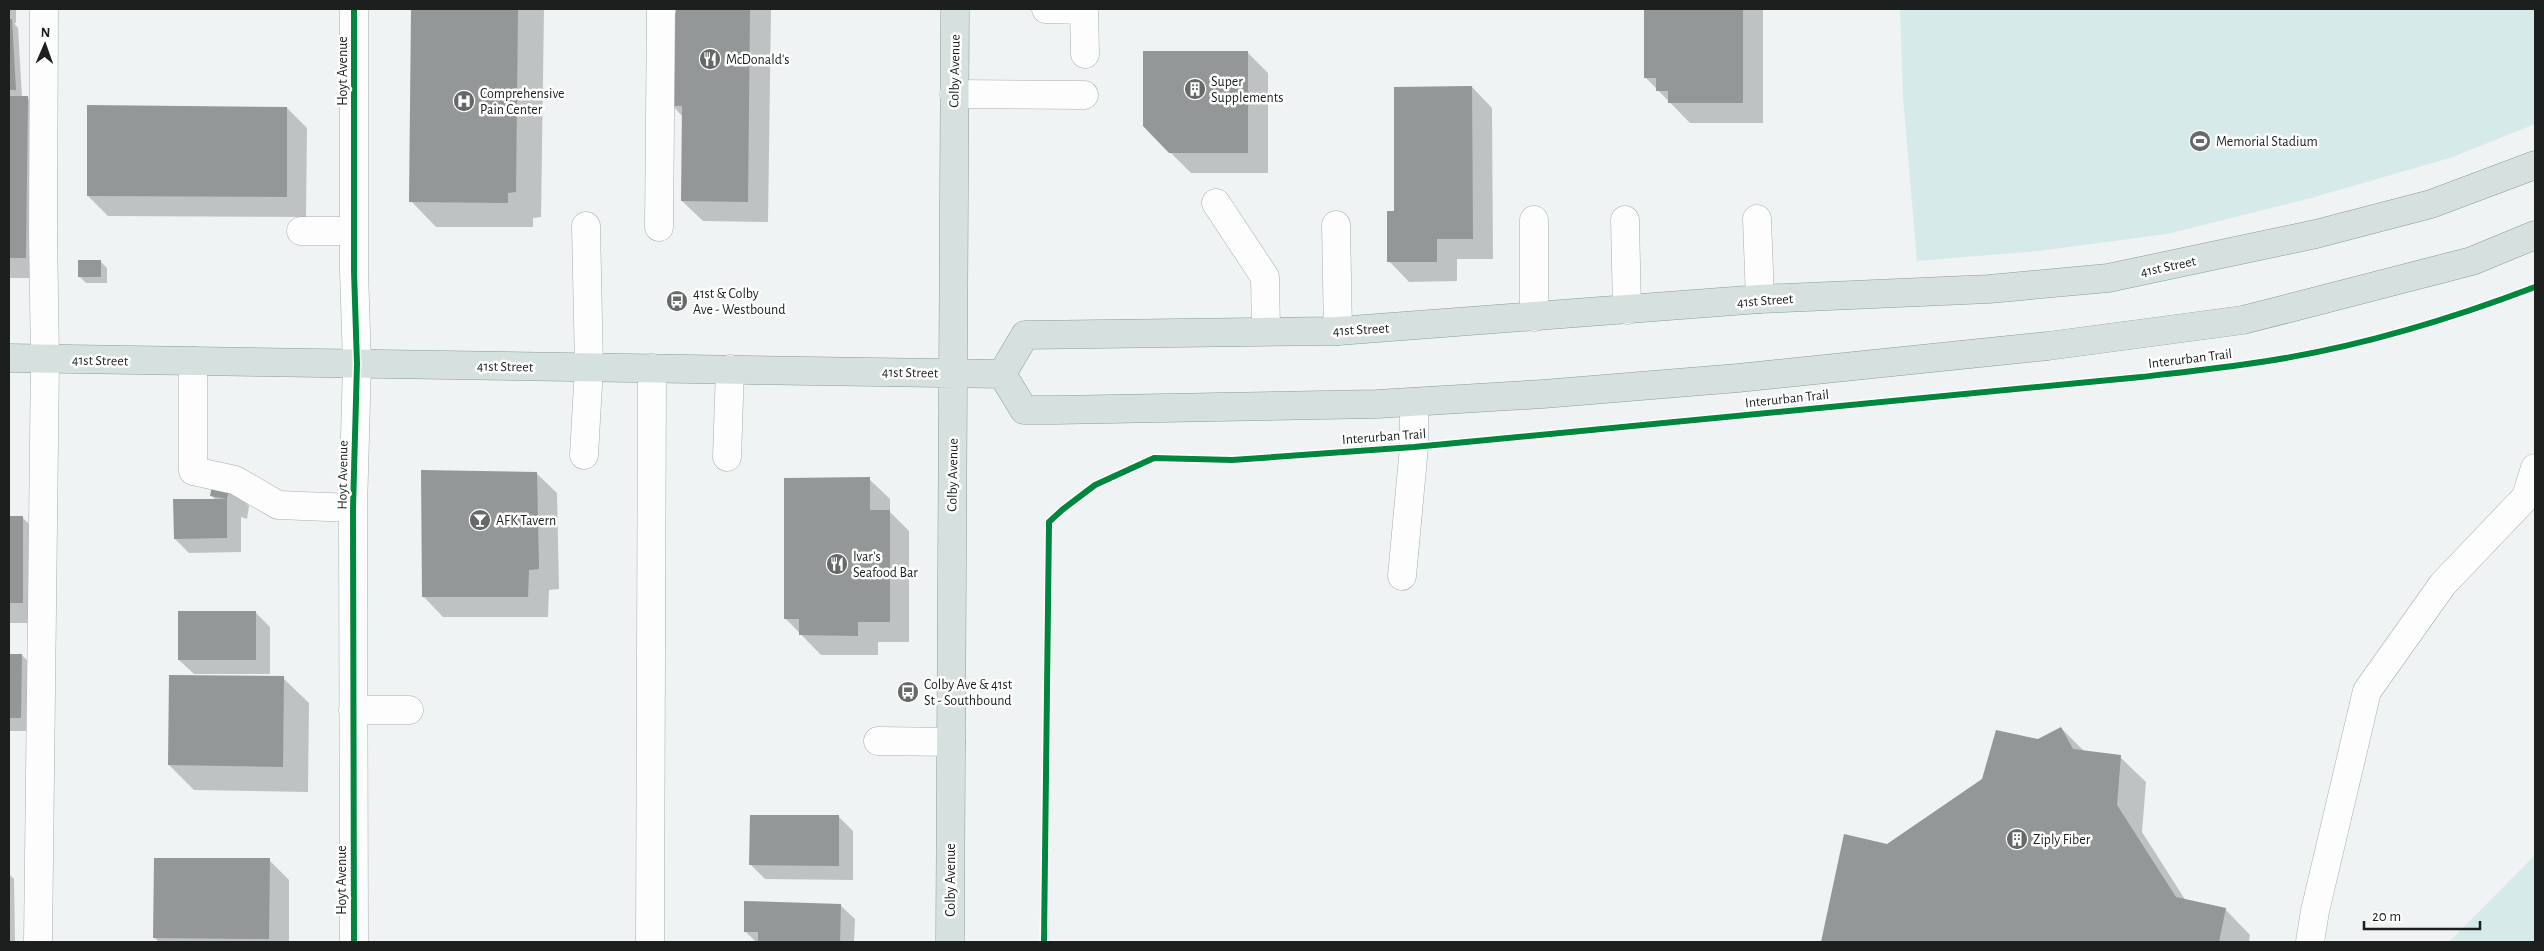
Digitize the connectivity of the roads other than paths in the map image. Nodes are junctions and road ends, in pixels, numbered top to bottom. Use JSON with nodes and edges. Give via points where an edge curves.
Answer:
{"nodes":[{"id":1,"x":44,"y":9,"type":"edge"},
{"id":2,"x":354,"y":9,"type":"edge"},
{"id":3,"x":661,"y":9,"type":"edge"},
{"id":4,"x":955,"y":9,"type":"edge"},
{"id":5,"x":1046,"y":9,"type":"edge"},
{"id":6,"x":1085,"y":54,"type":"dead end"},
{"id":7,"x":954,"y":94,"type":"junction"},
{"id":8,"x":1084,"y":95,"type":"dead end"},
{"id":9,"x":2535,"y":165,"type":"edge"},
{"id":10,"x":1216,"y":203,"type":"dead end"},
{"id":11,"x":1757,"y":219,"type":"dead end"},
{"id":12,"x":1534,"y":220,"type":"dead end"},
{"id":13,"x":1625,"y":220,"type":"dead end"},
{"id":14,"x":1336,"y":225,"type":"dead end"},
{"id":15,"x":586,"y":226,"type":"dead end"},
{"id":16,"x":660,"y":227,"type":"dead end"},
{"id":17,"x":301,"y":231,"type":"dead end"},
{"id":18,"x":354,"y":232,"type":"junction"},
{"id":19,"x":2534,"y":240,"type":"edge"},
{"id":20,"x":1760,"y":299,"type":"junction"},
{"id":21,"x":1627,"y":310,"type":"junction"},
{"id":22,"x":1534,"y":317,"type":"junction"},
{"id":23,"x":1338,"y":330,"type":"junction"},
{"id":24,"x":1266,"y":331,"type":"junction"},
{"id":25,"x":9,"y":358,"type":"edge"},
{"id":26,"x":45,"y":359,"type":"junction"},
{"id":27,"x":193,"y":361,"type":"junction"},
{"id":28,"x":357,"y":364,"type":"junction"},
{"id":29,"x":589,"y":367,"type":"junction"},
{"id":30,"x":652,"y":368,"type":"junction"},
{"id":31,"x":730,"y":369,"type":"junction"},
{"id":32,"x":954,"y":372,"type":"junction"},
{"id":33,"x":1002,"y":374,"type":"junction"},
{"id":34,"x":1414,"y":402,"type":"junction"},
{"id":35,"x":584,"y":455,"type":"dead end"},
{"id":36,"x":727,"y":457,"type":"dead end"},
{"id":37,"x":2535,"y":468,"type":"edge"},
{"id":38,"x":353,"y":508,"type":"junction"},
{"id":39,"x":1402,"y":576,"type":"dead end"},
{"id":40,"x":354,"y":710,"type":"junction"},
{"id":41,"x":409,"y":710,"type":"dead end"},
{"id":42,"x":878,"y":741,"type":"dead end"},
{"id":43,"x":951,"y":742,"type":"junction"},
{"id":44,"x":38,"y":942,"type":"edge"},
{"id":45,"x":354,"y":942,"type":"edge"},
{"id":46,"x":650,"y":942,"type":"edge"},
{"id":47,"x":950,"y":942,"type":"edge"},
{"id":48,"x":2310,"y":942,"type":"edge"}],
"edges":[{"from":1,"to":26,"type":"street"},
{"from":2,"to":18,"type":"street","name":"Hoyt Avenue"},
{"from":3,"to":16,"type":"street"},
{"from":4,"to":7,"type":"main road","name":"Colby Avenue"},
{"from":5,"to":6,"type":"street","via":[[1084,10]]},
{"from":7,"to":8,"type":"street"},
{"from":7,"to":32,"type":"main road","name":"Colby Avenue"},
{"from":9,"to":20,"type":"main road","name":"41st Street","via":[[2431,204],[2316,234],[2108,278],[1989,288]]},
{"from":10,"to":24,"type":"street","via":[[1265,277]]},
{"from":11,"to":20,"type":"street"},
{"from":12,"to":22,"type":"street"},
{"from":13,"to":21,"type":"street"},
{"from":14,"to":23,"type":"street"},
{"from":15,"to":29,"type":"street"},
{"from":17,"to":18,"type":"street"},
{"from":18,"to":28,"type":"street","name":"Hoyt Avenue"},
{"from":19,"to":34,"type":"main road","via":[[2472,261],[2243,320],[2048,346],[1738,378]]},
{"from":20,"to":21,"type":"main road","name":"41st Street"},
{"from":21,"to":22,"type":"main road","name":"41st Street"},
{"from":22,"to":23,"type":"main road","name":"41st Street"},
{"from":23,"to":24,"type":"main road","name":"41st Street"},
{"from":24,"to":33,"type":"main road","name":"41st Street","via":[[1025,334]]},
{"from":25,"to":26,"type":"main road","name":"41st Street"},
{"from":26,"to":27,"type":"main road","name":"41st Street"},
{"from":26,"to":44,"type":"street"},
{"from":27,"to":28,"type":"main road","name":"41st Street"},
{"from":27,"to":38,"type":"street","via":[[193,471],[235,480],[278,505]]},
{"from":28,"to":29,"type":"main road","name":"41st Street"},
{"from":28,"to":38,"type":"street","name":"Hoyt Avenue"},
{"from":29,"to":30,"type":"main road","name":"41st Street"},
{"from":29,"to":35,"type":"street"},
{"from":30,"to":31,"type":"main road","name":"41st Street"},
{"from":30,"to":46,"type":"street"},
{"from":31,"to":32,"type":"main road","name":"41st Street"},
{"from":31,"to":36,"type":"street"},
{"from":32,"to":33,"type":"main road","name":"41st Street"},
{"from":32,"to":43,"type":"main road","name":"Colby Avenue"},
{"from":33,"to":34,"type":"main road","via":[[1024,410]]},
{"from":34,"to":39,"type":"street","via":[[1414,447]]},
{"from":37,"to":48,"type":"street","via":[[2526,497],[2442,584],[2367,691]]},
{"from":38,"to":40,"type":"street","name":"Hoyt Avenue"},
{"from":40,"to":41,"type":"street"},
{"from":40,"to":45,"type":"street","name":"Hoyt Avenue"},
{"from":42,"to":43,"type":"street"},
{"from":43,"to":47,"type":"main road","name":"Colby Avenue"}]}
